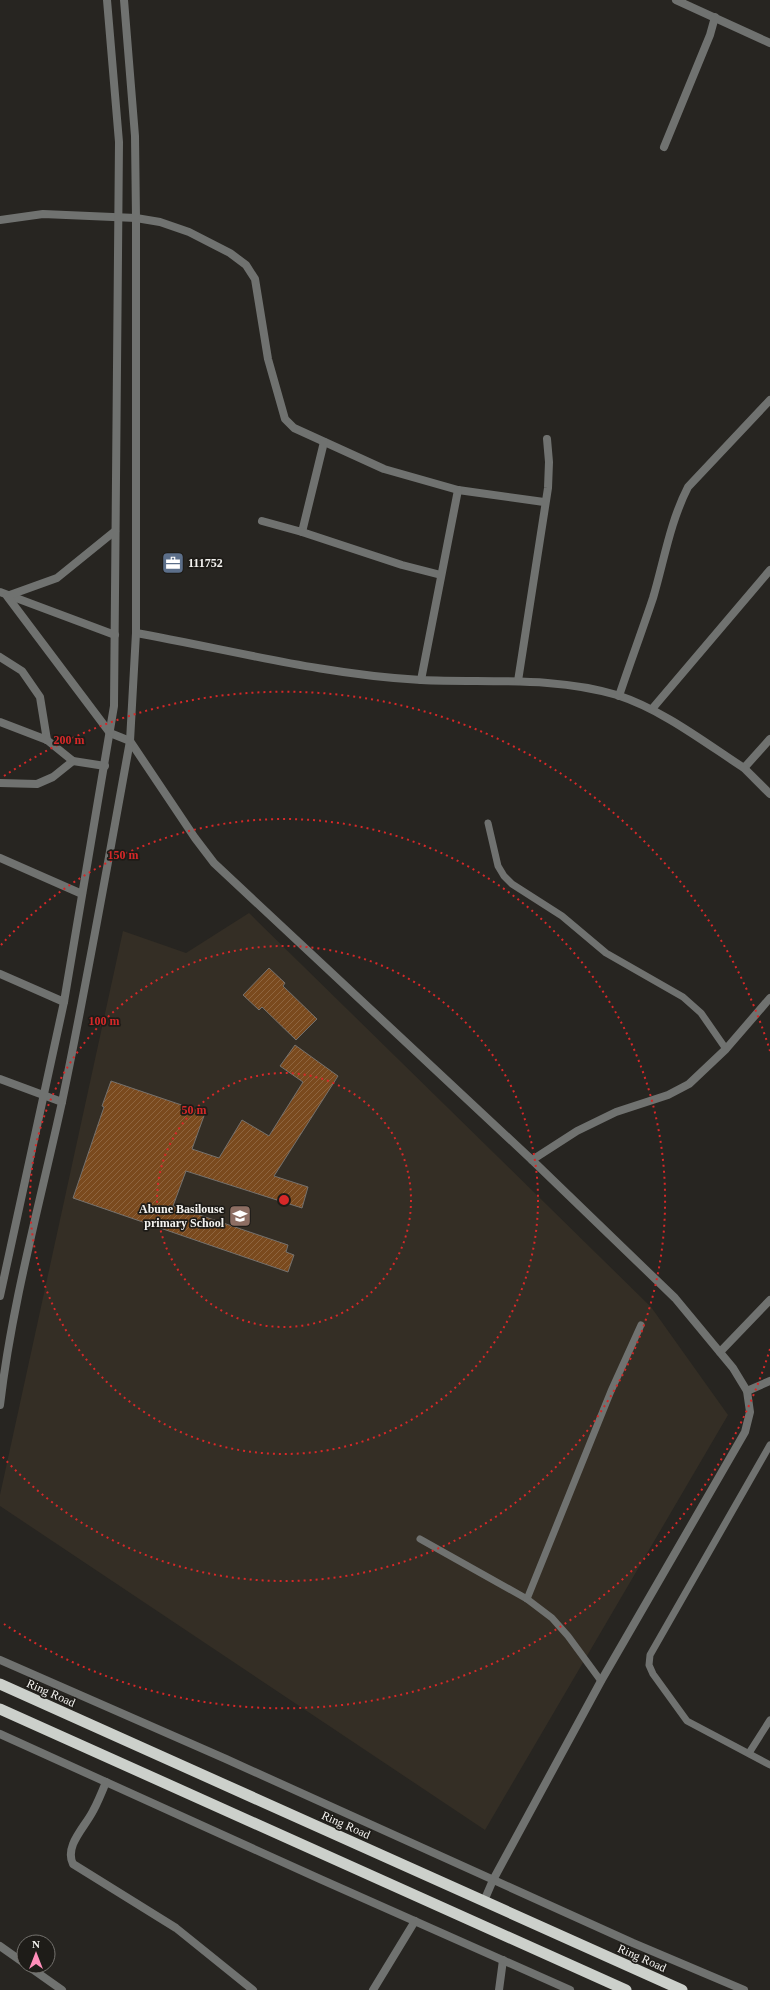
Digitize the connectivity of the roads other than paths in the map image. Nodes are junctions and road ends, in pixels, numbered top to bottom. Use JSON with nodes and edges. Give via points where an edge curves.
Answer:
{"nodes":[{"id":1,"x":107,"y":0,"type":"edge"},
{"id":2,"x":124,"y":0,"type":"edge"},
{"id":3,"x":676,"y":0,"type":"edge"},
{"id":4,"x":715,"y":17,"type":"junction"},
{"id":5,"x":770,"y":43,"type":"edge"},
{"id":6,"x":664,"y":147,"type":"dead end"},
{"id":7,"x":118,"y":217,"type":"junction"},
{"id":8,"x":136,"y":218,"type":"junction"},
{"id":9,"x":0,"y":220,"type":"edge"},
{"id":10,"x":770,"y":400,"type":"edge"},
{"id":11,"x":547,"y":440,"type":"dead end"},
{"id":12,"x":324,"y":442,"type":"junction"},
{"id":13,"x":458,"y":490,"type":"junction"},
{"id":14,"x":544,"y":502,"type":"junction"},
{"id":15,"x":262,"y":521,"type":"dead end"},
{"id":16,"x":115,"y":531,"type":"junction"},
{"id":17,"x":302,"y":532,"type":"junction"},
{"id":18,"x":770,"y":570,"type":"edge"},
{"id":19,"x":441,"y":575,"type":"junction"},
{"id":20,"x":4,"y":594,"type":"edge"},
{"id":21,"x":136,"y":633,"type":"junction"},
{"id":22,"x":115,"y":635,"type":"junction"},
{"id":23,"x":0,"y":657,"type":"edge"},
{"id":24,"x":421,"y":680,"type":"junction"},
{"id":25,"x":518,"y":680,"type":"junction"},
{"id":26,"x":619,"y":696,"type":"junction"},
{"id":27,"x":652,"y":709,"type":"junction"},
{"id":28,"x":0,"y":722,"type":"edge"},
{"id":29,"x":110,"y":733,"type":"junction"},
{"id":30,"x":770,"y":739,"type":"edge"},
{"id":31,"x":47,"y":740,"type":"junction"},
{"id":32,"x":130,"y":741,"type":"junction"},
{"id":33,"x":73,"y":761,"type":"junction"},
{"id":34,"x":105,"y":766,"type":"junction"},
{"id":35,"x":744,"y":768,"type":"junction"},
{"id":36,"x":0,"y":783,"type":"edge"},
{"id":37,"x":770,"y":794,"type":"edge"},
{"id":38,"x":488,"y":823,"type":"dead end"},
{"id":39,"x":0,"y":858,"type":"edge"},
{"id":40,"x":82,"y":894,"type":"junction"},
{"id":41,"x":0,"y":974,"type":"edge"},
{"id":42,"x":770,"y":998,"type":"edge"},
{"id":43,"x":64,"y":1002,"type":"junction"},
{"id":44,"x":726,"y":1049,"type":"junction"},
{"id":45,"x":0,"y":1080,"type":"edge"},
{"id":46,"x":43,"y":1096,"type":"junction"},
{"id":47,"x":62,"y":1102,"type":"junction"},
{"id":48,"x":532,"y":1160,"type":"junction"},
{"id":49,"x":1,"y":1281,"type":"edge"},
{"id":50,"x":0,"y":1296,"type":"edge"},
{"id":51,"x":770,"y":1300,"type":"edge"},
{"id":52,"x":641,"y":1325,"type":"dead end"},
{"id":53,"x":720,"y":1352,"type":"junction"},
{"id":54,"x":770,"y":1381,"type":"edge"},
{"id":55,"x":747,"y":1391,"type":"junction"},
{"id":56,"x":0,"y":1405,"type":"edge"},
{"id":57,"x":770,"y":1445,"type":"edge"},
{"id":58,"x":420,"y":1539,"type":"dead end"},
{"id":59,"x":528,"y":1599,"type":"junction"},
{"id":60,"x":0,"y":1660,"type":"edge"},
{"id":61,"x":602,"y":1681,"type":"junction"},
{"id":62,"x":0,"y":1684,"type":"edge"},
{"id":63,"x":0,"y":1709,"type":"edge"},
{"id":64,"x":770,"y":1720,"type":"edge"},
{"id":65,"x":0,"y":1734,"type":"edge"},
{"id":66,"x":749,"y":1753,"type":"junction"},
{"id":67,"x":770,"y":1765,"type":"edge"},
{"id":68,"x":106,"y":1782,"type":"junction"},
{"id":69,"x":493,"y":1880,"type":"junction"},
{"id":70,"x":484,"y":1901,"type":"junction"},
{"id":71,"x":416,"y":1921,"type":"junction"},
{"id":72,"x":0,"y":1946,"type":"edge"},
{"id":73,"x":16,"y":1957,"type":"edge"},
{"id":74,"x":503,"y":1960,"type":"junction"},
{"id":75,"x":39,"y":1974,"type":"edge"},
{"id":76,"x":243,"y":1987,"type":"edge"},
{"id":77,"x":62,"y":1990,"type":"edge"},
{"id":78,"x":253,"y":1990,"type":"edge"},
{"id":79,"x":373,"y":1990,"type":"edge"},
{"id":80,"x":499,"y":1990,"type":"edge"},
{"id":81,"x":570,"y":1990,"type":"edge"},
{"id":82,"x":626,"y":1990,"type":"edge"},
{"id":83,"x":682,"y":1990,"type":"edge"},
{"id":84,"x":744,"y":1990,"type":"edge"}],
"edges":[{"from":1,"to":7,"type":"street","via":[[119,142]]},
{"from":2,"to":8,"type":"street","via":[[135,136]]},
{"from":3,"to":4,"type":"street"},
{"from":4,"to":5,"type":"street"},
{"from":4,"to":6,"type":"street"},
{"from":7,"to":8,"type":"street"},
{"from":7,"to":9,"type":"street","via":[[43,214]]},
{"from":7,"to":16,"type":"street"},
{"from":8,"to":12,"type":"street","via":[[160,222],[189,232],[230,253],[246,265],[255,279],[268,359],[285,419],[294,428]]},
{"from":8,"to":21,"type":"street"},
{"from":10,"to":26,"type":"street","via":[[688,487],[680,501],[653,597]]},
{"from":11,"to":14,"type":"street","via":[[548,488]]},
{"from":12,"to":13,"type":"street","via":[[384,469]]},
{"from":12,"to":17,"type":"street"},
{"from":13,"to":14,"type":"street"},
{"from":13,"to":19,"type":"street"},
{"from":14,"to":25,"type":"street"},
{"from":15,"to":17,"type":"street"},
{"from":16,"to":20,"type":"street","via":[[57,578]]},
{"from":16,"to":22,"type":"street"},
{"from":17,"to":19,"type":"street"},
{"from":18,"to":27,"type":"street"},
{"from":19,"to":24,"type":"street"},
{"from":20,"to":22,"type":"street"},
{"from":20,"to":29,"type":"street"},
{"from":21,"to":24,"type":"street","via":[[329,670]]},
{"from":21,"to":32,"type":"street"},
{"from":22,"to":29,"type":"street","via":[[114,706]]},
{"from":23,"to":31,"type":"street","via":[[22,671],[40,697]]},
{"from":24,"to":25,"type":"street"},
{"from":25,"to":26,"type":"street","via":[[581,687]]},
{"from":26,"to":27,"type":"street"},
{"from":27,"to":35,"type":"street"},
{"from":28,"to":31,"type":"street"},
{"from":29,"to":32,"type":"street"},
{"from":29,"to":34,"type":"street"},
{"from":30,"to":35,"type":"street"},
{"from":31,"to":33,"type":"street"},
{"from":32,"to":47,"type":"street"},
{"from":32,"to":48,"type":"street","via":[[195,838],[219,867]]},
{"from":33,"to":34,"type":"street"},
{"from":33,"to":36,"type":"street","via":[[53,777],[37,784]]},
{"from":34,"to":40,"type":"street"},
{"from":35,"to":37,"type":"street"},
{"from":38,"to":44,"type":"lane","via":[[498,866],[508,880],[562,916],[606,953],[683,997],[701,1013]]},
{"from":39,"to":40,"type":"street"},
{"from":40,"to":43,"type":"street"},
{"from":41,"to":43,"type":"street"},
{"from":42,"to":44,"type":"street"},
{"from":43,"to":46,"type":"street"},
{"from":44,"to":48,"type":"street","via":[[689,1084],[679,1090],[616,1112],[577,1131]]},
{"from":45,"to":46,"type":"street"},
{"from":46,"to":47,"type":"street"},
{"from":46,"to":49,"type":"street"},
{"from":47,"to":56,"type":"street","via":[[19,1289]]},
{"from":48,"to":53,"type":"street","via":[[675,1298]]},
{"from":49,"to":50,"type":"street"},
{"from":51,"to":53,"type":"street"},
{"from":52,"to":59,"type":"lane","via":[[611,1392]]},
{"from":53,"to":55,"type":"street"},
{"from":54,"to":55,"type":"street"},
{"from":55,"to":61,"type":"street","via":[[750,1412],[745,1432]]},
{"from":57,"to":66,"type":"lane","via":[[650,1655],[649,1664],[653,1674],[687,1721]]},
{"from":58,"to":59,"type":"lane"},
{"from":59,"to":61,"type":"lane","via":[[552,1618]]},
{"from":60,"to":69,"type":"street"},
{"from":61,"to":69,"type":"street"},
{"from":62,"to":70,"type":"highway","name":"Ring Road"},
{"from":63,"to":82,"type":"highway"},
{"from":64,"to":66,"type":"lane"},
{"from":65,"to":68,"type":"street"},
{"from":66,"to":67,"type":"lane"},
{"from":68,"to":71,"type":"street"},
{"from":68,"to":76,"type":"street","via":[[93,1811],[75,1840],[70,1854],[73,1864],[176,1928],[209,1953]]},
{"from":69,"to":70,"type":"street"},
{"from":69,"to":84,"type":"street"},
{"from":70,"to":83,"type":"highway","name":"Ring Road"},
{"from":71,"to":74,"type":"street"},
{"from":71,"to":79,"type":"street"},
{"from":72,"to":73,"type":"street"},
{"from":74,"to":80,"type":"street"},
{"from":74,"to":81,"type":"street"},
{"from":75,"to":77,"type":"street"},
{"from":76,"to":78,"type":"street"}]}
